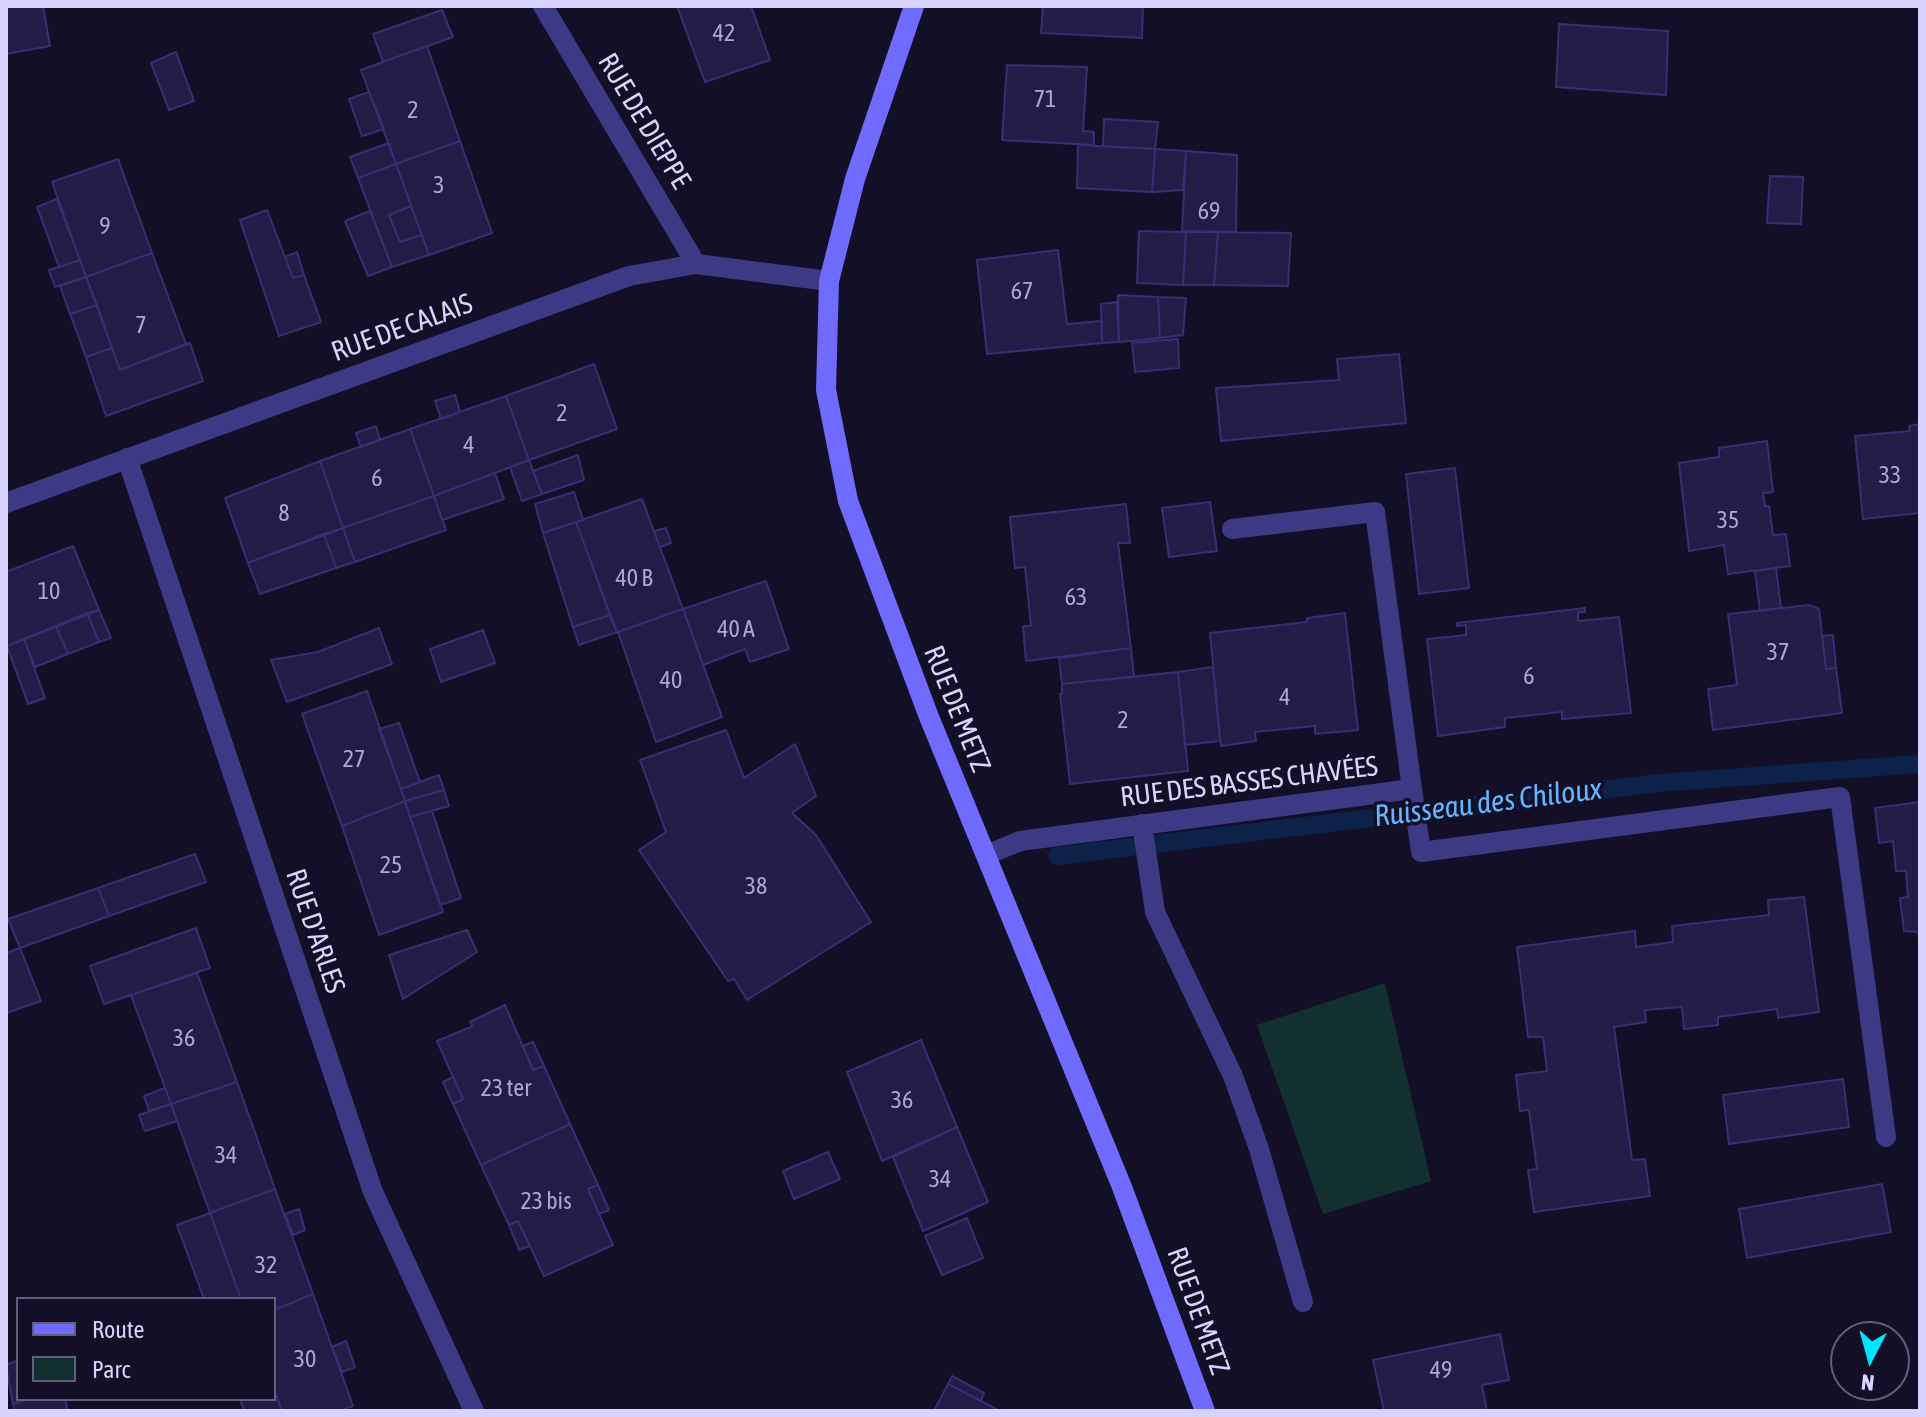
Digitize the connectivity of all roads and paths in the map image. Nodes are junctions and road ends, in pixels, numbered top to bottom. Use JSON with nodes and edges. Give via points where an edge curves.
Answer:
{"nodes":[{"id":1,"x":543,"y":6,"type":"edge"},
{"id":2,"x":914,"y":6,"type":"edge"},
{"id":3,"x":696,"y":264,"type":"junction"},
{"id":4,"x":829,"y":281,"type":"junction"},
{"id":5,"x":127,"y":458,"type":"junction"},
{"id":6,"x":6,"y":503,"type":"edge"},
{"id":7,"x":1232,"y":529,"type":"dead end"},
{"id":8,"x":1412,"y":789,"type":"junction"},
{"id":9,"x":1142,"y":824,"type":"junction"},
{"id":10,"x":986,"y":855,"type":"junction"},
{"id":11,"x":1886,"y":1137,"type":"dead end"},
{"id":12,"x":1303,"y":1302,"type":"dead end"},
{"id":13,"x":474,"y":1411,"type":"edge"},
{"id":14,"x":1205,"y":1411,"type":"edge"}],
"edges":[{"from":1,"to":3,"type":"street","name":"RUE DE DIEPPE"},
{"from":2,"to":4,"type":"street","name":"RUE DE METZ","via":[[855,179]]},
{"from":3,"to":4,"type":"street","name":"RUE DE CALAIS"},
{"from":3,"to":5,"type":"street","name":"RUE DE CALAIS","via":[[629,276]]},
{"from":4,"to":10,"type":"street","name":"RUE DE METZ","via":[[826,390],[848,501]]},
{"from":5,"to":6,"type":"street","name":"RUE DE CALAIS"},
{"from":5,"to":13,"type":"street","name":"RUE D'ARLES","via":[[373,1192]]},
{"from":7,"to":8,"type":"street","via":[[1375,512]]},
{"from":8,"to":9,"type":"street","name":"RUE DES BASSES CHAVÉES"},
{"from":8,"to":11,"type":"street","name":"RUE DES BASSES CHAVÉES","via":[[1421,852],[1840,797]]},
{"from":9,"to":10,"type":"street","name":"RUE DES BASSES CHAVÉES","via":[[1020,841]]},
{"from":9,"to":12,"type":"street","via":[[1155,912],[1233,1076]]},
{"from":10,"to":14,"type":"street","name":"RUE DE METZ","via":[[1122,1187]]}]}
